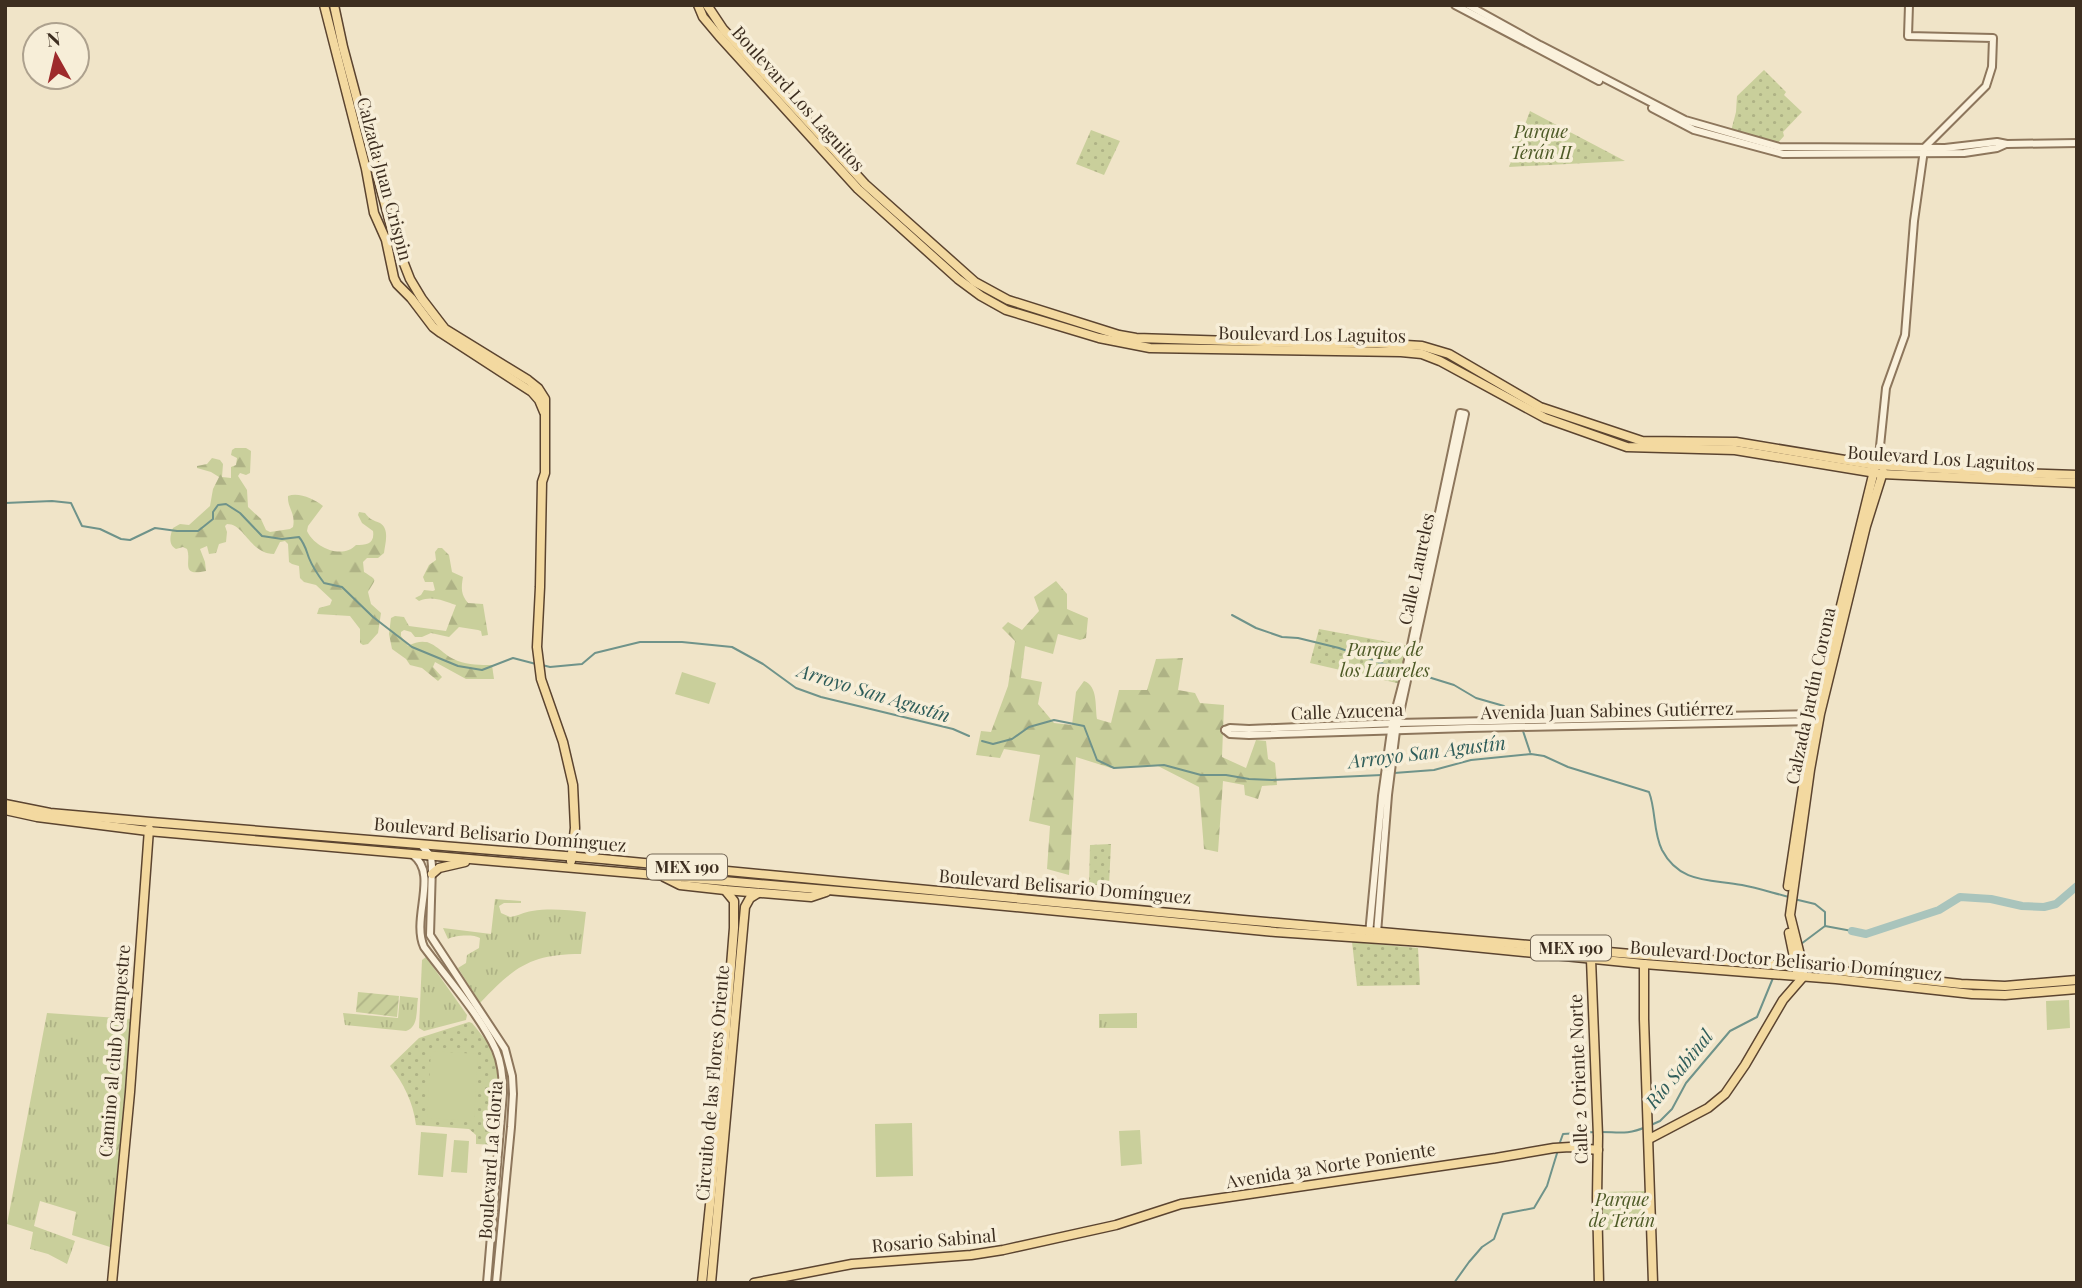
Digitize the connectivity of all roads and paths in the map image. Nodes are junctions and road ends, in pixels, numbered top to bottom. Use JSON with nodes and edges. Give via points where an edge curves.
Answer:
{"nodes":[{"id":1,"x":324,"y":5,"type":"edge"},
{"id":2,"x":334,"y":5,"type":"edge"},
{"id":3,"x":698,"y":5,"type":"edge"},
{"id":4,"x":707,"y":5,"type":"edge"},
{"id":5,"x":1455,"y":5,"type":"edge"},
{"id":6,"x":1468,"y":5,"type":"edge"},
{"id":7,"x":1909,"y":5,"type":"edge"},
{"id":8,"x":787,"y":105,"type":"junction"},
{"id":9,"x":2077,"y":142,"type":"edge"},
{"id":10,"x":1923,"y":151,"type":"junction"},
{"id":11,"x":408,"y":275,"type":"junction"},
{"id":12,"x":395,"y":280,"type":"junction"},
{"id":13,"x":1486,"y":381,"type":"junction"},
{"id":14,"x":1462,"y":413,"type":"dead end"},
{"id":15,"x":545,"y":419,"type":"junction"},
{"id":16,"x":1878,"y":469,"type":"junction"},
{"id":17,"x":1855,"y":471,"type":"junction"},
{"id":18,"x":1898,"y":475,"type":"junction"},
{"id":19,"x":2077,"y":475,"type":"edge"},
{"id":20,"x":2077,"y":483,"type":"edge"},
{"id":21,"x":1873,"y":489,"type":"junction"},
{"id":22,"x":1816,"y":717,"type":"junction"},
{"id":23,"x":1394,"y":727,"type":"junction"},
{"id":24,"x":5,"y":804,"type":"edge"},
{"id":25,"x":5,"y":810,"type":"edge"},
{"id":26,"x":150,"y":827,"type":"junction"},
{"id":27,"x":421,"y":845,"type":"junction"},
{"id":28,"x":412,"y":853,"type":"junction"},
{"id":29,"x":431,"y":856,"type":"junction"},
{"id":30,"x":573,"y":857,"type":"junction"},
{"id":31,"x":478,"y":860,"type":"junction"},
{"id":32,"x":569,"y":867,"type":"junction"},
{"id":33,"x":432,"y":874,"type":"junction"},
{"id":34,"x":662,"y":875,"type":"junction"},
{"id":35,"x":844,"y":887,"type":"junction"},
{"id":36,"x":725,"y":890,"type":"junction"},
{"id":37,"x":833,"y":890,"type":"junction"},
{"id":38,"x":758,"y":893,"type":"junction"},
{"id":39,"x":1373,"y":935,"type":"junction"},
{"id":40,"x":1631,"y":954,"type":"junction"},
{"id":41,"x":1798,"y":955,"type":"junction"},
{"id":42,"x":1658,"y":956,"type":"junction"},
{"id":43,"x":1591,"y":959,"type":"junction"},
{"id":44,"x":1644,"y":964,"type":"junction"},
{"id":45,"x":1820,"y":969,"type":"junction"},
{"id":46,"x":1797,"y":973,"type":"junction"},
{"id":47,"x":2077,"y":980,"type":"edge"},
{"id":48,"x":2077,"y":989,"type":"edge"},
{"id":49,"x":1650,"y":1137,"type":"junction"},
{"id":50,"x":1598,"y":1150,"type":"junction"},
{"id":51,"x":1116,"y":1225,"type":"joint"},
{"id":52,"x":112,"y":1283,"type":"edge"},
{"id":53,"x":487,"y":1283,"type":"edge"},
{"id":54,"x":496,"y":1283,"type":"edge"},
{"id":55,"x":702,"y":1283,"type":"edge"},
{"id":56,"x":711,"y":1283,"type":"edge"},
{"id":57,"x":754,"y":1283,"type":"edge"},
{"id":58,"x":1599,"y":1283,"type":"edge"},
{"id":59,"x":1653,"y":1283,"type":"edge"}],
"edges":[{"from":1,"to":12,"type":"main road","name":"Calzada Juan Crispin","via":[[374,213]]},
{"from":2,"to":11,"type":"main road","name":"Calzada Juan Crispin","via":[[394,238]]},
{"from":3,"to":8,"type":"main road","name":"Boulevard Los Laguitos","via":[[719,36]]},
{"from":4,"to":8,"type":"main road","name":"Boulevard Los Laguitos"},
{"from":5,"to":10,"type":"street","via":[[1694,130],[1783,153]]},
{"from":6,"to":10,"type":"street","via":[[1688,121],[1786,148]]},
{"from":7,"to":10,"type":"street","via":[[1908,36],[1993,38],[1986,86]]},
{"from":8,"to":13,"type":"main road","name":"Boulevard Los Laguitos","via":[[865,184],[975,282],[1008,300],[1136,338],[1422,346],[1449,354]]},
{"from":9,"to":10,"type":"street","via":[[2007,144],[1964,153]]},
{"from":10,"to":16,"type":"street","via":[[1905,335],[1886,388]]},
{"from":11,"to":12,"type":"main road","via":[[399,271]]},
{"from":11,"to":12,"type":"main road","via":[[405,285]]},
{"from":11,"to":15,"type":"main road","name":"Calzada Juan Crispin","via":[[445,329],[538,388],[545,399]]},
{"from":12,"to":15,"type":"main road","name":"Calzada Juan Crispin","via":[[433,327],[532,391]]},
{"from":13,"to":16,"type":"main road","name":"Boulevard Los Laguitos","via":[[1540,407],[1642,441],[1736,442]]},
{"from":13,"to":17,"type":"main road","name":"Boulevard Los Laguitos","via":[[1545,418],[1627,447],[1735,450]]},
{"from":14,"to":23,"type":"street"},
{"from":15,"to":30,"type":"main road","name":"Calzada Juan Crispin","via":[[538,656],[573,785]]},
{"from":16,"to":17,"type":"main road","name":"Boulevard Los Laguitos"},
{"from":16,"to":18,"type":"main road","name":"Boulevard Los Laguitos"},
{"from":16,"to":19,"type":"main road","name":"Boulevard Los Laguitos"},
{"from":16,"to":21,"type":"main road","name":"Calzada Jardín Corona"},
{"from":17,"to":21,"type":"main road"},
{"from":18,"to":20,"type":"main road","name":"Boulevard Los Laguitos"},
{"from":18,"to":21,"type":"main road"},
{"from":21,"to":22,"type":"main road","name":"Calzada Jardín Corona"},
{"from":22,"to":23,"type":"street","name":"Avenida Juan Sabines Gutiérrez"},
{"from":22,"to":41,"type":"main road","name":"Calzada Jardín Corona","via":[[1786,922]]},
{"from":23,"to":23,"type":"street","name":"Calle Azucena","via":[[1249,735],[1225,730],[1230,728]]},
{"from":23,"to":39,"type":"street"},
{"from":24,"to":26,"type":"main road","name":"Boulevard Belisario Domínguez","number":"MEX 190"},
{"from":25,"to":26,"type":"main road","name":"Boulevard Belisario Domínguez","number":"MEX 190"},
{"from":26,"to":27,"type":"main road","name":"Boulevard Belisario Domínguez","number":"MEX 190"},
{"from":26,"to":28,"type":"main road","name":"Boulevard Belisario Domínguez","number":"MEX 190"},
{"from":26,"to":52,"type":"main road","name":"Camino al club Campestre"},
{"from":27,"to":29,"type":"street"},
{"from":27,"to":30,"type":"main road","name":"Boulevard Belisario Domínguez","number":"MEX 190"},
{"from":28,"to":29,"type":"main road","name":"Boulevard Belisario Domínguez","number":"MEX 190"},
{"from":28,"to":53,"type":"street","name":"Boulevard La Gloria","via":[[422,863],[425,875],[420,920],[424,947],[476,1017],[501,1066],[503,1093]]},
{"from":29,"to":31,"type":"main road","name":"Boulevard Belisario Domínguez","number":"MEX 190"},
{"from":29,"to":33,"type":"street","name":"Boulevard La Gloria"},
{"from":30,"to":32,"type":"main road","name":"Calzada Juan Crispin"},
{"from":30,"to":35,"type":"main road","name":"Boulevard Belisario Domínguez","number":"MEX 190"},
{"from":31,"to":32,"type":"main road","name":"Boulevard Belisario Domínguez","number":"MEX 190"},
{"from":31,"to":33,"type":"main road","via":[[449,864]]},
{"from":32,"to":34,"type":"main road","name":"Boulevard Belisario Domínguez","number":"MEX 190"},
{"from":33,"to":54,"type":"street","name":"Boulevard La Gloria","via":[[430,935],[505,1049],[512,1076]]},
{"from":34,"to":36,"type":"main road","via":[[680,885]]},
{"from":34,"to":37,"type":"main road","name":"Boulevard Belisario Domínguez","number":"MEX 190"},
{"from":35,"to":37,"type":"main road","name":"Boulevard Belisario Domínguez","number":"MEX 190"},
{"from":35,"to":39,"type":"main road","name":"Boulevard Belisario Domínguez","number":"MEX 190","via":[[1276,932]]},
{"from":36,"to":38,"type":"main road"},
{"from":36,"to":55,"type":"main road","via":[[736,906]]},
{"from":37,"to":38,"type":"main road","via":[[811,897]]},
{"from":38,"to":56,"type":"main road","name":"Circuito de las Flores Oriente","via":[[745,907]]},
{"from":39,"to":40,"type":"main road","name":"Boulevard Doctor Belisario Domínguez","number":"MEX 190"},
{"from":39,"to":43,"type":"main road","name":"Boulevard Doctor Belisario Domínguez","number":"MEX 190"},
{"from":40,"to":42,"type":"main road","name":"Boulevard Doctor Belisario Domínguez","number":"MEX 190"},
{"from":40,"to":44,"type":"main road"},
{"from":41,"to":45,"type":"main road"},
{"from":41,"to":46,"type":"main road","name":"Calzada Jardín Corona"},
{"from":42,"to":44,"type":"main road"},
{"from":42,"to":46,"type":"main road","name":"Boulevard Doctor Belisario Domínguez","number":"MEX 190","via":[[1774,965]]},
{"from":43,"to":44,"type":"main road","name":"Boulevard Doctor Belisario Domínguez","number":"MEX 190"},
{"from":43,"to":50,"type":"main road","name":"Calle 2 Oriente Norte"},
{"from":44,"to":46,"type":"main road","name":"Boulevard Doctor Belisario Domínguez","number":"MEX 190","via":[[1770,975]]},
{"from":44,"to":49,"type":"main road"},
{"from":45,"to":46,"type":"main road","name":"Boulevard Doctor Belisario Domínguez","number":"MEX 190"},
{"from":45,"to":47,"type":"main road","name":"Boulevard Doctor Belisario Domínguez","number":"MEX 190","via":[[1976,985]]},
{"from":46,"to":48,"type":"main road","name":"Boulevard Doctor Belisario Domínguez","number":"MEX 190","via":[[1972,994]]},
{"from":46,"to":49,"type":"main road","via":[[1725,1094],[1708,1108]]},
{"from":49,"to":59,"type":"main road"},
{"from":50,"to":51,"type":"main road","name":"Avenida 3a Norte Poniente","via":[[1553,1148],[1181,1205]]},
{"from":50,"to":58,"type":"main road","name":"Calle 2 Oriente Norte"},
{"from":51,"to":57,"type":"main road","name":"Rosario Sabinal","via":[[1003,1250],[852,1265]]}]}
